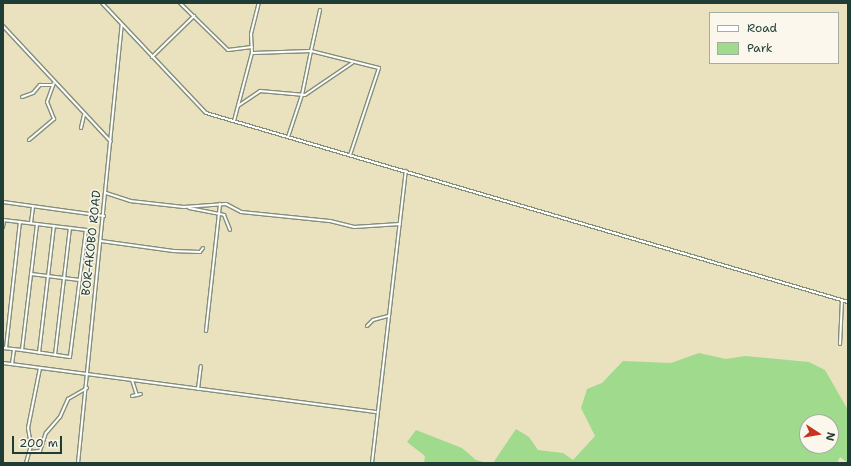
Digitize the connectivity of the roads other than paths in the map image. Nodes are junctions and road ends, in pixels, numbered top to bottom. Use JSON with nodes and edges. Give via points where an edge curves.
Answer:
{"nodes":[{"id":1,"x":102,"y":3,"type":"edge"},
{"id":2,"x":180,"y":3,"type":"edge"},
{"id":3,"x":259,"y":3,"type":"edge"},
{"id":4,"x":320,"y":10,"type":"dead end"},
{"id":5,"x":194,"y":16,"type":"junction"},
{"id":6,"x":122,"y":25,"type":"junction"},
{"id":7,"x":3,"y":26,"type":"edge"},
{"id":8,"x":252,"y":47,"type":"junction"},
{"id":9,"x":311,"y":51,"type":"junction"},
{"id":10,"x":252,"y":53,"type":"junction"},
{"id":11,"x":152,"y":57,"type":"junction"},
{"id":12,"x":354,"y":62,"type":"junction"},
{"id":13,"x":53,"y":83,"type":"junction"},
{"id":14,"x":302,"y":95,"type":"junction"},
{"id":15,"x":22,"y":97,"type":"dead end"},
{"id":16,"x":238,"y":106,"type":"junction"},
{"id":17,"x":84,"y":115,"type":"junction"},
{"id":18,"x":234,"y":121,"type":"junction"},
{"id":19,"x":81,"y":128,"type":"dead end"},
{"id":20,"x":288,"y":137,"type":"junction"},
{"id":21,"x":31,"y":139,"type":"dead end"},
{"id":22,"x":111,"y":142,"type":"junction"},
{"id":23,"x":350,"y":155,"type":"junction"},
{"id":24,"x":406,"y":171,"type":"junction"},
{"id":25,"x":106,"y":193,"type":"junction"},
{"id":26,"x":3,"y":202,"type":"edge"},
{"id":27,"x":220,"y":204,"type":"junction"},
{"id":28,"x":33,"y":206,"type":"junction"},
{"id":29,"x":184,"y":207,"type":"junction"},
{"id":30,"x":220,"y":213,"type":"junction"},
{"id":31,"x":104,"y":216,"type":"junction"},
{"id":32,"x":3,"y":220,"type":"edge"},
{"id":33,"x":20,"y":222,"type":"junction"},
{"id":34,"x":31,"y":223,"type":"junction"},
{"id":35,"x":38,"y":224,"type":"junction"},
{"id":36,"x":400,"y":224,"type":"junction"},
{"id":37,"x":54,"y":226,"type":"junction"},
{"id":38,"x":3,"y":227,"type":"edge"},
{"id":39,"x":70,"y":228,"type":"junction"},
{"id":40,"x":230,"y":230,"type":"dead end"},
{"id":41,"x":101,"y":241,"type":"junction"},
{"id":42,"x":203,"y":248,"type":"dead end"},
{"id":43,"x":31,"y":274,"type":"junction"},
{"id":44,"x":48,"y":276,"type":"junction"},
{"id":45,"x":64,"y":278,"type":"junction"},
{"id":46,"x":80,"y":280,"type":"junction"},
{"id":47,"x":842,"y":300,"type":"junction"},
{"id":48,"x":848,"y":302,"type":"edge"},
{"id":49,"x":388,"y":316,"type":"junction"},
{"id":50,"x":367,"y":326,"type":"dead end"},
{"id":51,"x":206,"y":331,"type":"dead end"},
{"id":52,"x":840,"y":344,"type":"dead end"},
{"id":53,"x":5,"y":348,"type":"edge"},
{"id":54,"x":14,"y":349,"type":"junction"},
{"id":55,"x":22,"y":350,"type":"junction"},
{"id":56,"x":39,"y":353,"type":"junction"},
{"id":57,"x":55,"y":355,"type":"junction"},
{"id":58,"x":3,"y":363,"type":"edge"},
{"id":59,"x":12,"y":364,"type":"junction"},
{"id":60,"x":201,"y":366,"type":"dead end"},
{"id":61,"x":40,"y":368,"type":"junction"},
{"id":62,"x":88,"y":374,"type":"junction"},
{"id":63,"x":132,"y":380,"type":"junction"},
{"id":64,"x":87,"y":388,"type":"junction"},
{"id":65,"x":198,"y":388,"type":"junction"},
{"id":66,"x":141,"y":394,"type":"dead end"},
{"id":67,"x":132,"y":396,"type":"dead end"},
{"id":68,"x":137,"y":396,"type":"junction"},
{"id":69,"x":376,"y":412,"type":"junction"},
{"id":70,"x":29,"y":452,"type":"junction"},
{"id":71,"x":26,"y":463,"type":"edge"},
{"id":72,"x":78,"y":463,"type":"edge"},
{"id":73,"x":372,"y":463,"type":"edge"}],
"edges":[{"from":1,"to":6,"type":"street"},
{"from":2,"to":5,"type":"street"},
{"from":3,"to":8,"type":"street","via":[[251,34]]},
{"from":4,"to":9,"type":"street"},
{"from":5,"to":8,"type":"street","via":[[228,50]]},
{"from":5,"to":11,"type":"street"},
{"from":6,"to":11,"type":"street"},
{"from":6,"to":22,"type":"street","name":"BOR-AKOBO ROAD"},
{"from":7,"to":13,"type":"street"},
{"from":8,"to":10,"type":"street"},
{"from":9,"to":10,"type":"street"},
{"from":9,"to":12,"type":"street"},
{"from":9,"to":14,"type":"street"},
{"from":10,"to":16,"type":"street"},
{"from":11,"to":18,"type":"street","via":[[199,108]]},
{"from":12,"to":14,"type":"street"},
{"from":12,"to":23,"type":"street","via":[[379,68]]},
{"from":13,"to":15,"type":"street","via":[[40,85]]},
{"from":13,"to":17,"type":"street"},
{"from":13,"to":21,"type":"street","via":[[47,100],[54,119]]},
{"from":14,"to":16,"type":"street","via":[[260,91]]},
{"from":14,"to":20,"type":"street"},
{"from":16,"to":18,"type":"street"},
{"from":17,"to":19,"type":"street"},
{"from":17,"to":22,"type":"street"},
{"from":18,"to":20,"type":"street"},
{"from":20,"to":23,"type":"street"},
{"from":22,"to":25,"type":"street","name":"BOR-AKOBO ROAD"},
{"from":23,"to":24,"type":"street"},
{"from":24,"to":36,"type":"street"},
{"from":24,"to":47,"type":"street"},
{"from":25,"to":29,"type":"street","via":[[130,201]]},
{"from":25,"to":31,"type":"street","name":"BOR-AKOBO ROAD"},
{"from":26,"to":28,"type":"street"},
{"from":27,"to":29,"type":"street"},
{"from":27,"to":30,"type":"street"},
{"from":27,"to":36,"type":"street","via":[[241,212],[330,221],[354,227]]},
{"from":28,"to":31,"type":"street"},
{"from":28,"to":34,"type":"street"},
{"from":29,"to":30,"type":"street"},
{"from":30,"to":40,"type":"street","via":[[228,219]]},
{"from":30,"to":51,"type":"street"},
{"from":31,"to":41,"type":"street","name":"BOR-AKOBO ROAD"},
{"from":32,"to":33,"type":"street"},
{"from":32,"to":38,"type":"street"},
{"from":33,"to":34,"type":"street"},
{"from":33,"to":53,"type":"street"},
{"from":34,"to":35,"type":"street"},
{"from":35,"to":37,"type":"street"},
{"from":35,"to":43,"type":"street"},
{"from":36,"to":49,"type":"street"},
{"from":37,"to":39,"type":"street"},
{"from":37,"to":44,"type":"street"},
{"from":39,"to":45,"type":"street"},
{"from":39,"to":46,"type":"street","via":[[86,230]]},
{"from":41,"to":42,"type":"street","via":[[173,252],[200,252]]},
{"from":41,"to":62,"type":"street","name":"BOR-AKOBO ROAD"},
{"from":43,"to":44,"type":"street"},
{"from":43,"to":55,"type":"street"},
{"from":44,"to":45,"type":"street"},
{"from":44,"to":56,"type":"street"},
{"from":45,"to":46,"type":"street"},
{"from":45,"to":57,"type":"street"},
{"from":46,"to":57,"type":"street","via":[[70,357]]},
{"from":47,"to":48,"type":"street"},
{"from":47,"to":52,"type":"street"},
{"from":49,"to":50,"type":"street","via":[[373,320]]},
{"from":49,"to":69,"type":"street"},
{"from":53,"to":54,"type":"street"},
{"from":54,"to":55,"type":"street"},
{"from":54,"to":59,"type":"street"},
{"from":55,"to":56,"type":"street"},
{"from":56,"to":57,"type":"street"},
{"from":58,"to":59,"type":"street"},
{"from":59,"to":61,"type":"street"},
{"from":60,"to":65,"type":"street"},
{"from":61,"to":62,"type":"street"},
{"from":61,"to":70,"type":"street","via":[[28,428],[31,437]]},
{"from":62,"to":63,"type":"street"},
{"from":62,"to":64,"type":"street","name":"BOR-AKOBO ROAD"},
{"from":63,"to":65,"type":"street"},
{"from":63,"to":68,"type":"street"},
{"from":64,"to":70,"type":"street","via":[[73,393],[68,399],[60,418],[46,433],[40,451]]},
{"from":64,"to":72,"type":"street","name":"BOR-AKOBO ROAD"},
{"from":65,"to":69,"type":"street"},
{"from":66,"to":68,"type":"street"},
{"from":67,"to":68,"type":"street"},
{"from":69,"to":73,"type":"street"},
{"from":70,"to":71,"type":"street"}]}
